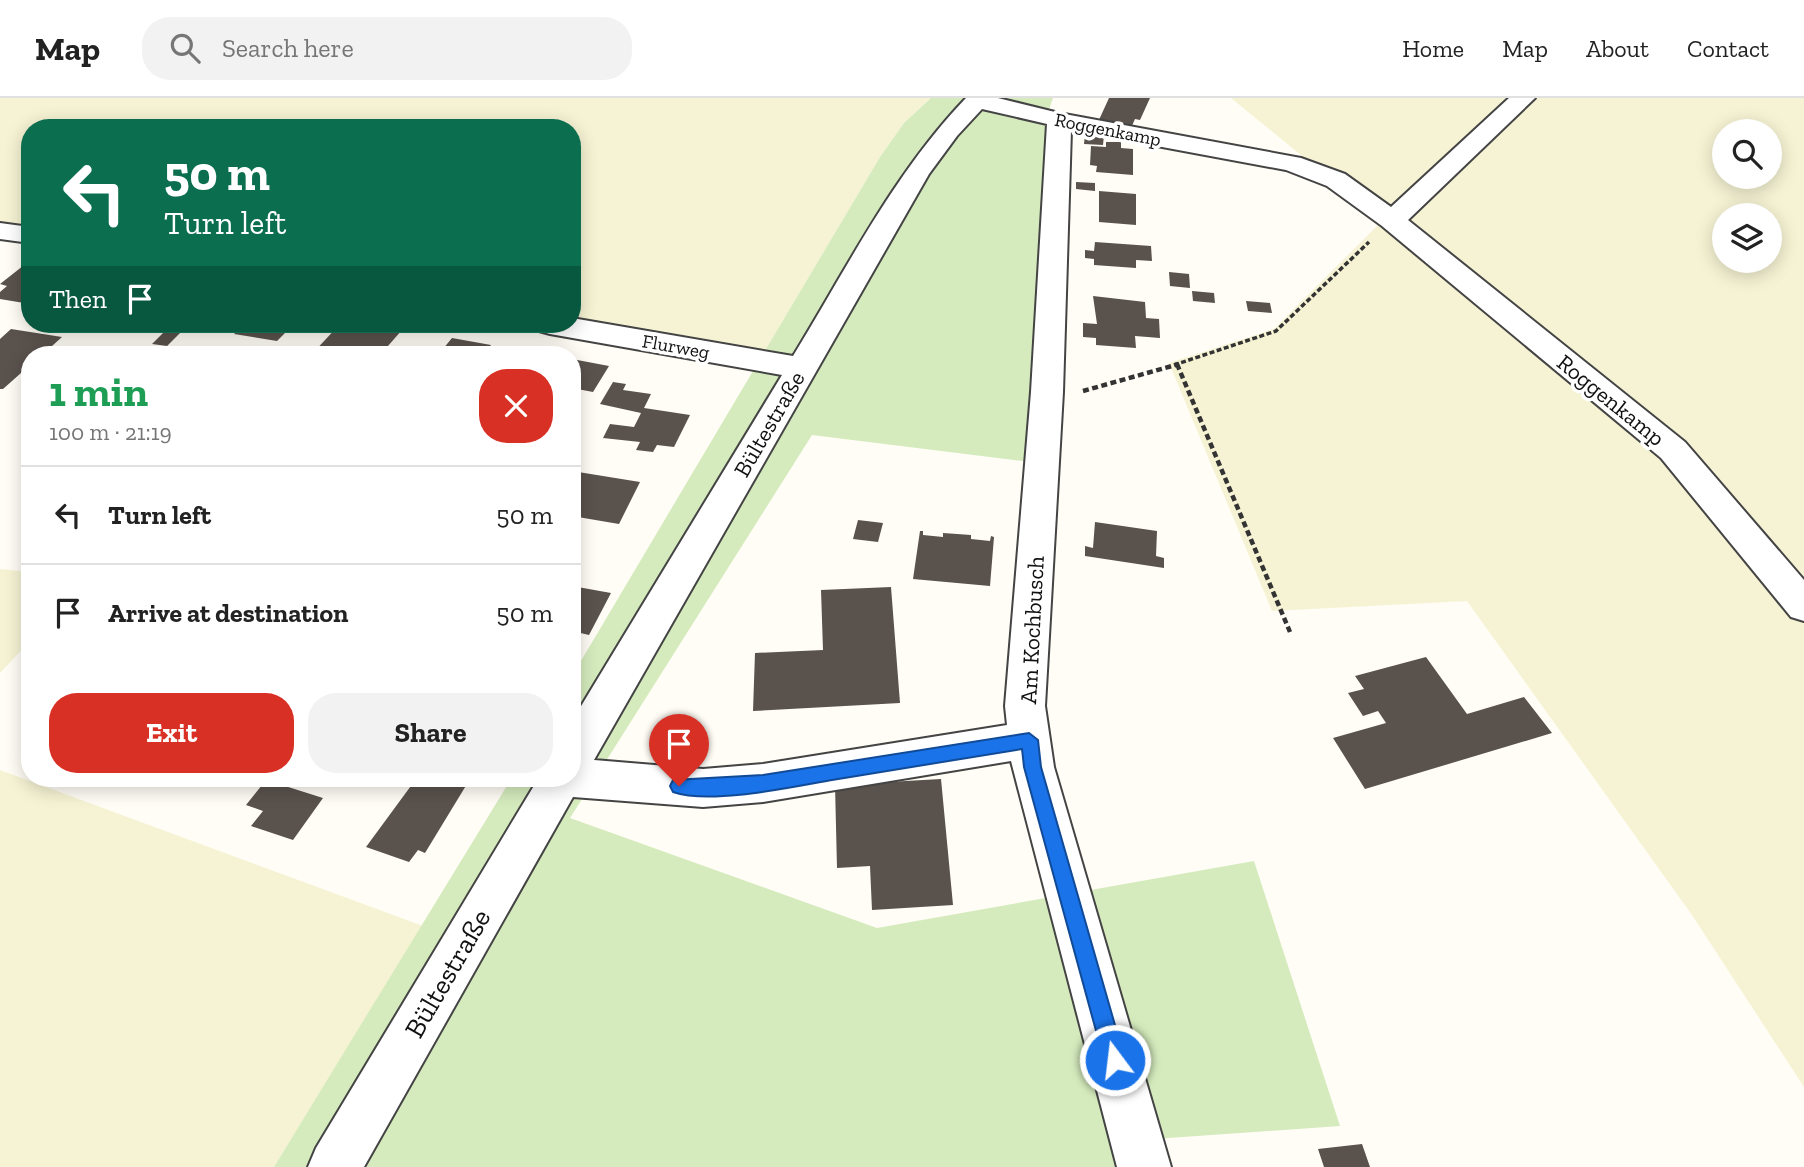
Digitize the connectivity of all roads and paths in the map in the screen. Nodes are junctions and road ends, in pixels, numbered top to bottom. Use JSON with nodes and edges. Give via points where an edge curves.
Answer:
{"nodes":[{"id":1,"x":1523,"y":98,"type":"edge"},
{"id":2,"x":978,"y":99,"type":"edge"},
{"id":3,"x":1059,"y":120,"type":"junction"},
{"id":4,"x":1392,"y":220,"type":"junction"},
{"id":5,"x":0,"y":231,"type":"edge"},
{"id":6,"x":21,"y":234,"type":"edge"},
{"id":7,"x":581,"y":329,"type":"edge"},
{"id":8,"x":1177,"y":364,"type":"junction"},
{"id":9,"x":802,"y":368,"type":"junction"},
{"id":10,"x":1047,"y":392,"type":"junction"},
{"id":11,"x":1804,"y":606,"type":"edge"},
{"id":12,"x":1290,"y":632,"type":"dead end"},
{"id":13,"x":1029,"y":740,"type":"junction"},
{"id":14,"x":581,"y":744,"type":"edge"},
{"id":15,"x":581,"y":779,"type":"edge"},
{"id":16,"x":556,"y":787,"type":"edge"},
{"id":17,"x":335,"y":1167,"type":"edge"},
{"id":18,"x":1144,"y":1167,"type":"edge"}],
"edges":[{"from":1,"to":4,"type":"street"},
{"from":2,"to":3,"type":"street","name":"Roggenkamp"},
{"from":2,"to":9,"type":"street","name":"Bültestraße","via":[[917,173]]},
{"from":3,"to":4,"type":"street","name":"Roggenkamp","via":[[1292,163],[1336,180]]},
{"from":3,"to":10,"type":"street","name":"Am Kochbusch"},
{"from":4,"to":8,"type":"path","via":[[1276,331]]},
{"from":4,"to":11,"type":"street","name":"Roggenkamp","via":[[1673,450]]},
{"from":5,"to":6,"type":"street"},
{"from":7,"to":9,"type":"street","name":"Flurweg"},
{"from":8,"to":10,"type":"path","via":[[1079,392]]},
{"from":8,"to":12,"type":"path"},
{"from":9,"to":14,"type":"street","name":"Bültestraße"},
{"from":10,"to":13,"type":"street","name":"Am Kochbusch","via":[[1025,706]]},
{"from":13,"to":15,"type":"street","via":[[763,783],[703,788]]},
{"from":13,"to":18,"type":"street","name":"Am Kochbusch"},
{"from":16,"to":17,"type":"street","name":"Bültestraße"}]}
